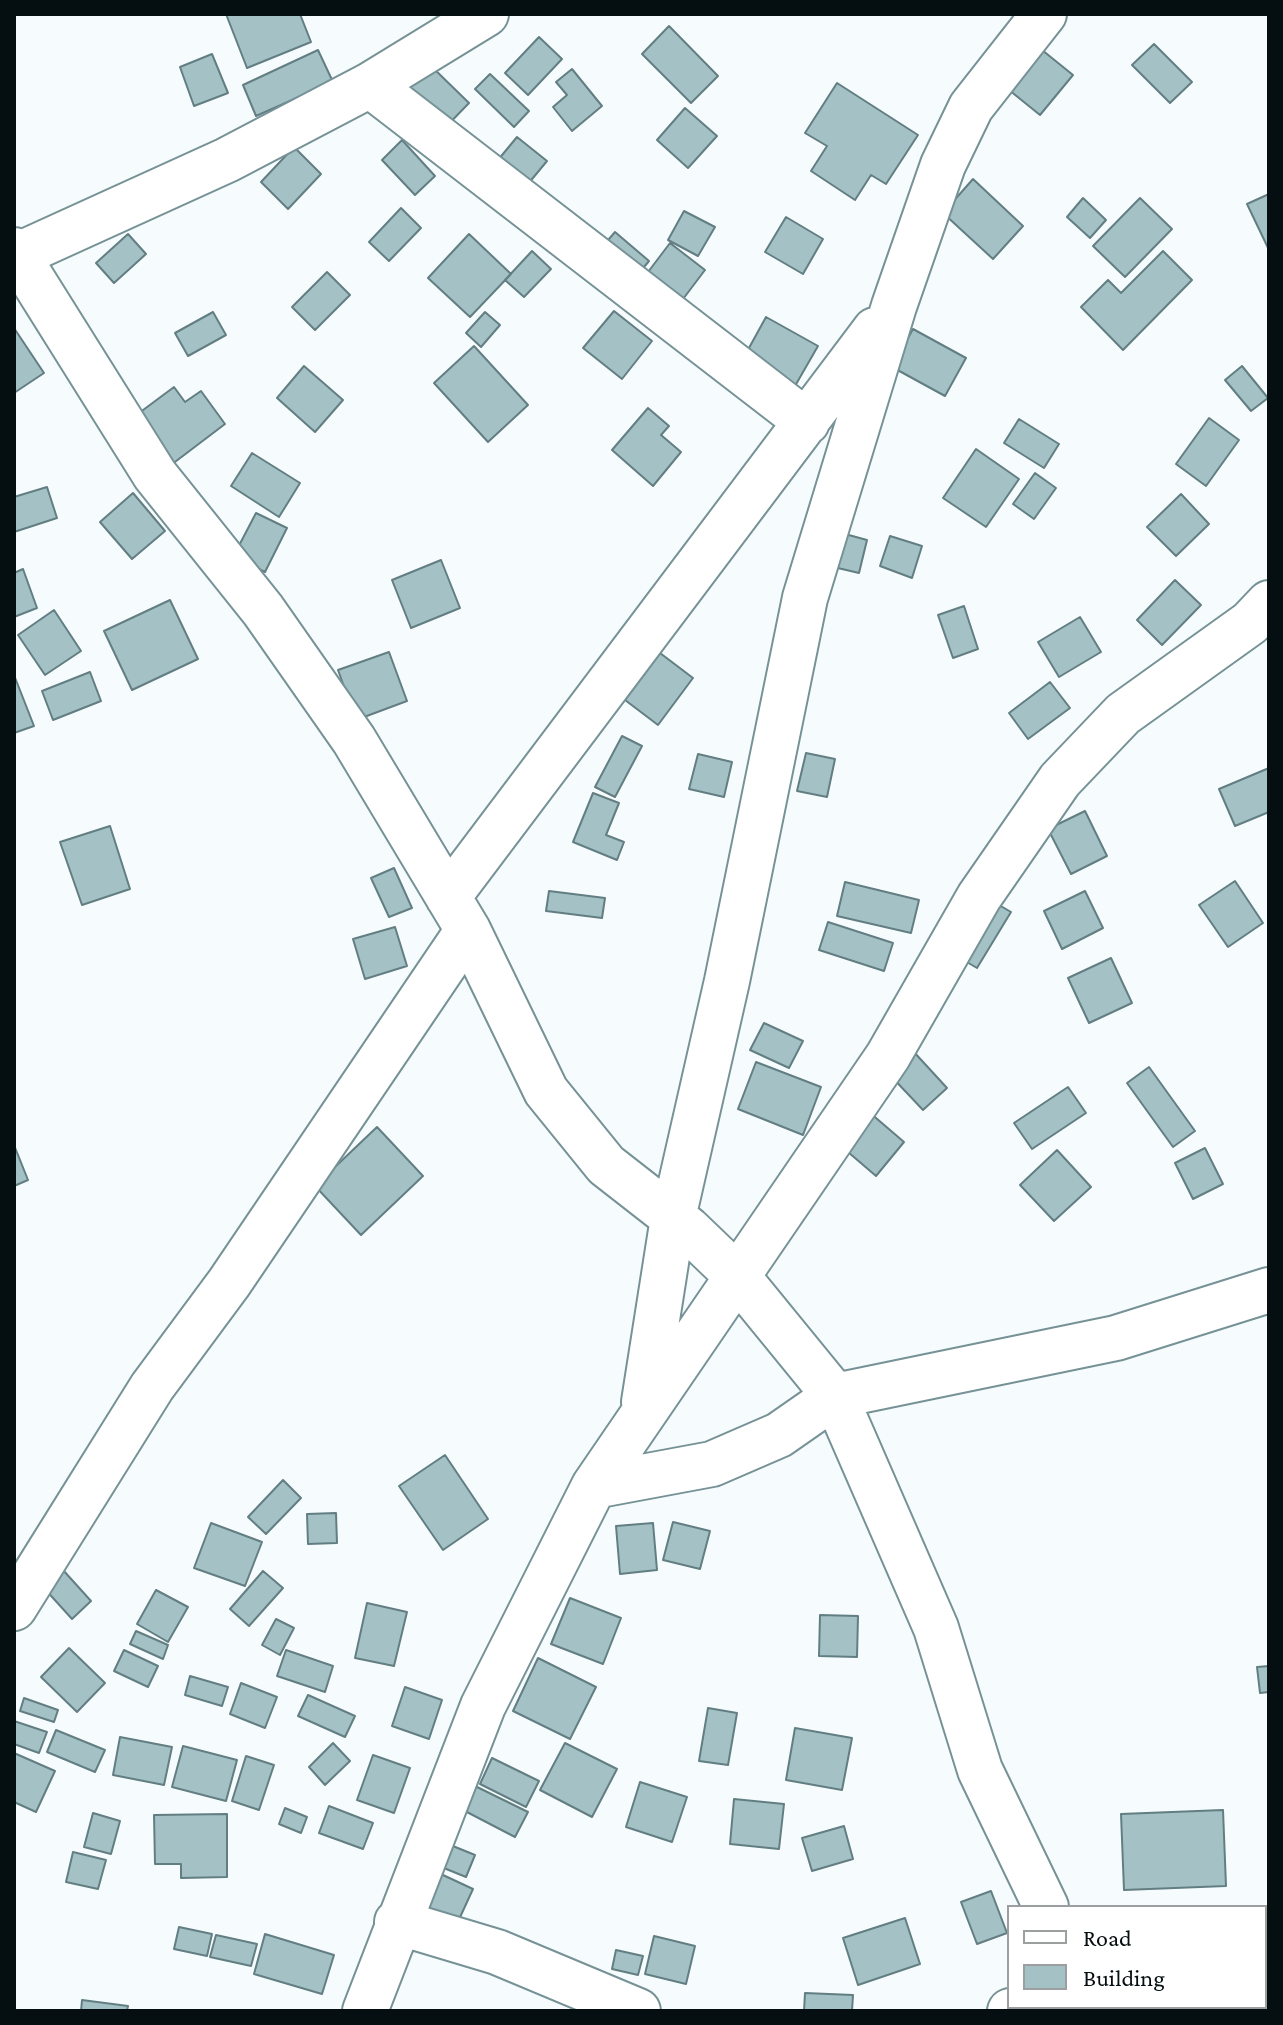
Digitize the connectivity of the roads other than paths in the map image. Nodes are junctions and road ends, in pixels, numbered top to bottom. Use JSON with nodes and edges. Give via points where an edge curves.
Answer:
{"nodes":[{"id":1,"x":486,"y":14,"type":"edge"},
{"id":2,"x":1044,"y":14,"type":"edge"},
{"id":3,"x":370,"y":85,"type":"junction"},
{"id":4,"x":16,"y":252,"type":"edge"},
{"id":5,"x":894,"y":306,"type":"junction"},
{"id":6,"x":807,"y":422,"type":"junction"},
{"id":7,"x":1263,"y":625,"type":"edge"},
{"id":8,"x":458,"y":914,"type":"junction"},
{"id":9,"x":673,"y":1218,"type":"junction"},
{"id":10,"x":737,"y":1276,"type":"junction"},
{"id":11,"x":1269,"y":1290,"type":"edge"},
{"id":12,"x":835,"y":1396,"type":"junction"},
{"id":13,"x":643,"y":1413,"type":"junction"},
{"id":14,"x":594,"y":1486,"type":"junction"},
{"id":15,"x":14,"y":1608,"type":"edge"},
{"id":16,"x":1045,"y":1905,"type":"edge"},
{"id":17,"x":397,"y":1922,"type":"junction"},
{"id":18,"x":365,"y":2011,"type":"edge"},
{"id":19,"x":638,"y":2011,"type":"edge"}],
"edges":[{"from":1,"to":3,"type":"street"},
{"from":2,"to":5,"type":"street","via":[[971,107],[943,165]]},
{"from":3,"to":4,"type":"street","via":[[227,160]]},
{"from":3,"to":6,"type":"street"},
{"from":4,"to":8,"type":"street","via":[[155,475],[263,610],[354,740]]},
{"from":5,"to":6,"type":"street"},
{"from":5,"to":9,"type":"street","via":[[805,598]]},
{"from":6,"to":8,"type":"street","via":[[600,691]]},
{"from":7,"to":10,"type":"street","via":[[1123,714],[1060,780],[979,897],[888,1056]]},
{"from":8,"to":9,"type":"street","via":[[546,1091],[606,1165]]},
{"from":8,"to":15,"type":"street","via":[[229,1283],[152,1387]]},
{"from":9,"to":10,"type":"street"},
{"from":9,"to":13,"type":"street"},
{"from":10,"to":12,"type":"street"},
{"from":10,"to":13,"type":"street"},
{"from":11,"to":12,"type":"street","via":[[1116,1338]]},
{"from":12,"to":14,"type":"street","via":[[779,1435],[712,1464]]},
{"from":12,"to":16,"type":"street","via":[[936,1628],[980,1770]]},
{"from":13,"to":14,"type":"street"},
{"from":14,"to":17,"type":"street","via":[[483,1706]]},
{"from":17,"to":18,"type":"street"},
{"from":17,"to":19,"type":"street","via":[[497,1952]]}]}
